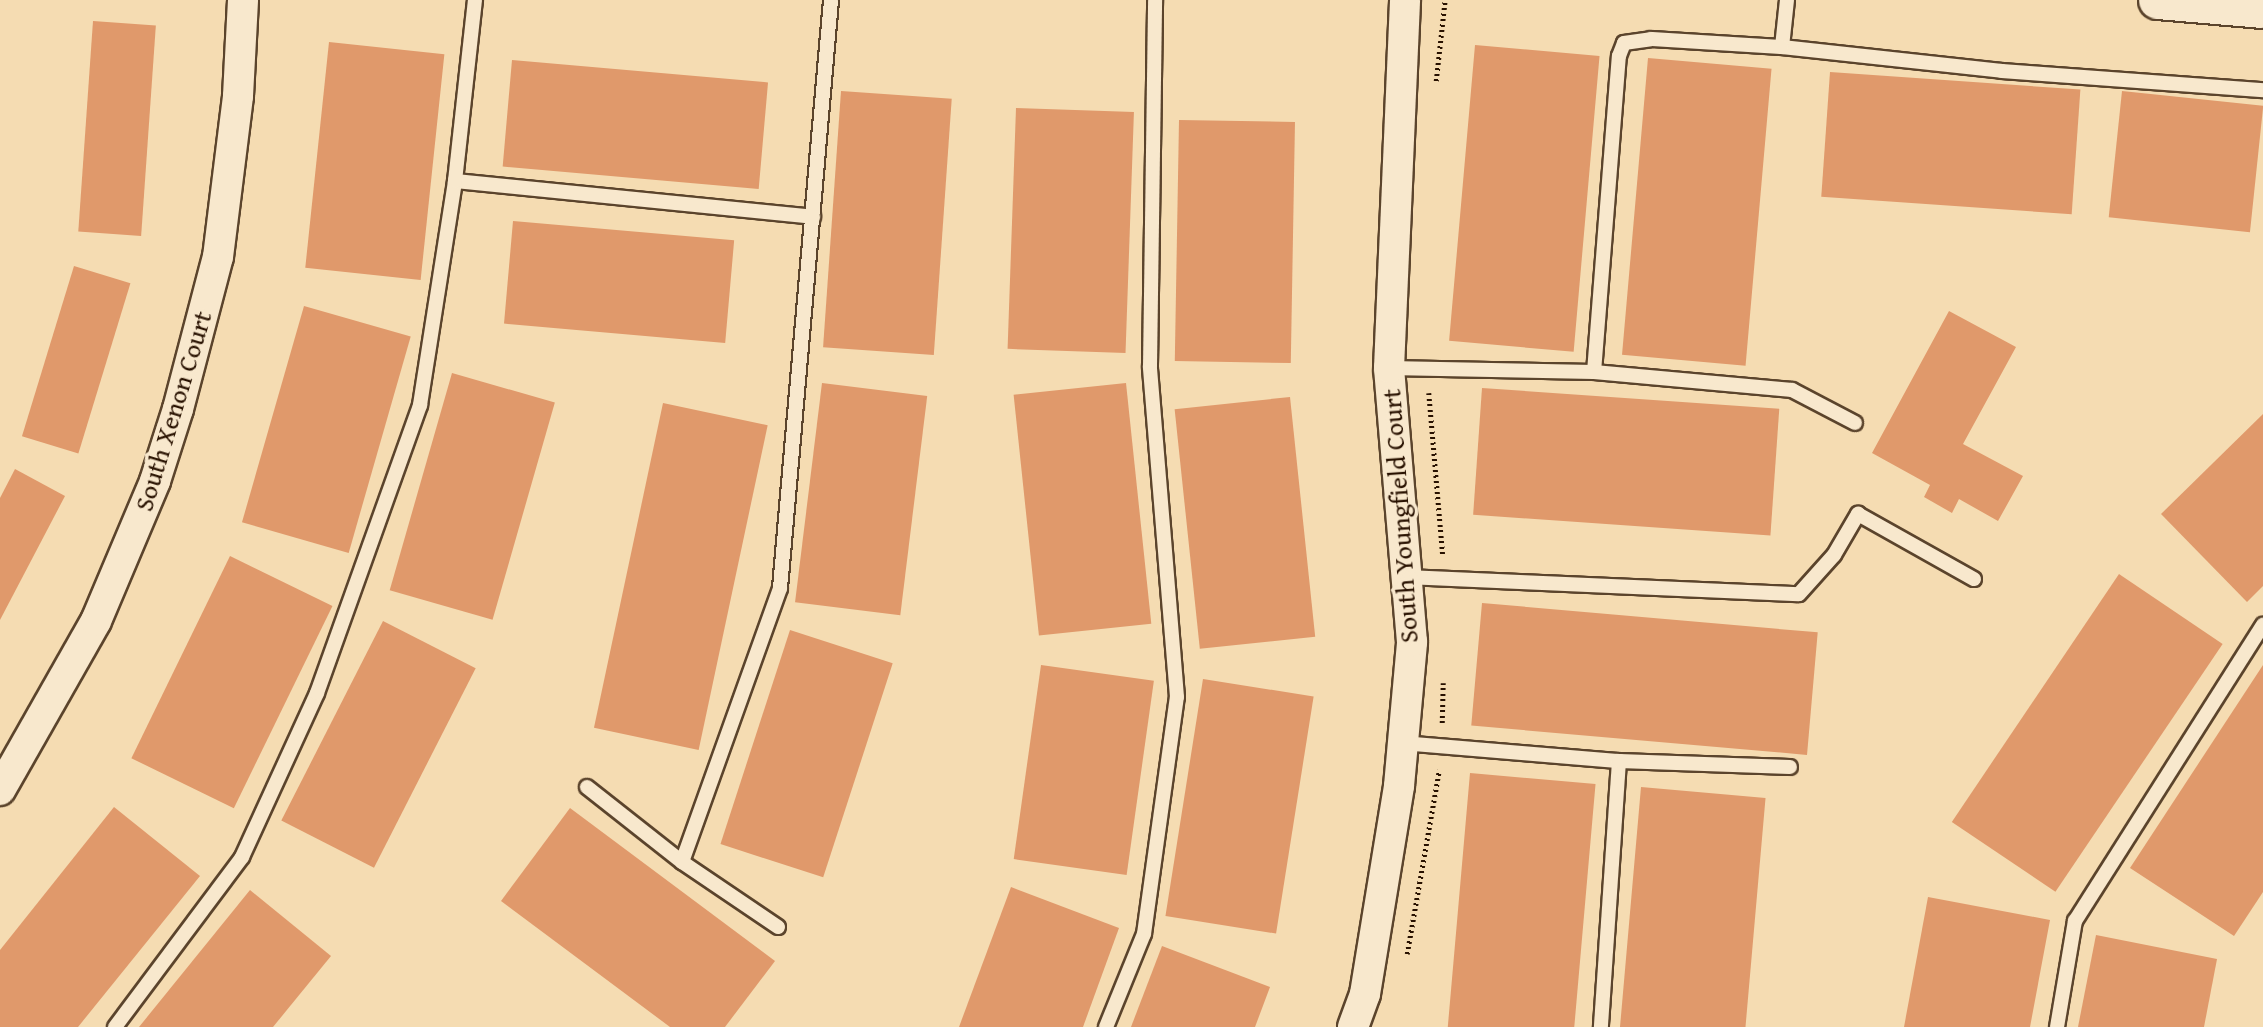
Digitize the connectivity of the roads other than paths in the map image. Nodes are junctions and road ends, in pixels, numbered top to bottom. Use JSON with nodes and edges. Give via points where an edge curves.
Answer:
{"nodes":[{"id":1,"x":243,"y":0,"type":"edge"},
{"id":2,"x":475,"y":0,"type":"edge"},
{"id":3,"x":831,"y":0,"type":"edge"},
{"id":4,"x":1155,"y":0,"type":"edge"},
{"id":5,"x":1405,"y":0,"type":"edge"},
{"id":6,"x":1787,"y":0,"type":"edge"},
{"id":7,"x":2158,"y":0,"type":"edge"},
{"id":8,"x":2263,"y":9,"type":"edge"},
{"id":9,"x":1782,"y":47,"type":"junction"},
{"id":10,"x":2263,"y":90,"type":"edge"},
{"id":11,"x":455,"y":181,"type":"junction"},
{"id":12,"x":813,"y":217,"type":"junction"},
{"id":13,"x":1389,"y":368,"type":"junction"},
{"id":14,"x":1594,"y":372,"type":"junction"},
{"id":15,"x":1854,"y":423,"type":"dead end"},
{"id":16,"x":1406,"y":577,"type":"junction"},
{"id":17,"x":1974,"y":579,"type":"dead end"},
{"id":18,"x":2263,"y":625,"type":"edge"},
{"id":19,"x":1403,"y":743,"type":"junction"},
{"id":20,"x":1619,"y":761,"type":"junction"},
{"id":21,"x":1790,"y":767,"type":"dead end"},
{"id":22,"x":587,"y":787,"type":"dead end"},
{"id":23,"x":0,"y":790,"type":"edge"},
{"id":24,"x":682,"y":862,"type":"junction"},
{"id":25,"x":778,"y":927,"type":"dead end"},
{"id":26,"x":115,"y":1027,"type":"edge"},
{"id":27,"x":1106,"y":1027,"type":"edge"},
{"id":28,"x":1353,"y":1027,"type":"edge"},
{"id":29,"x":1601,"y":1027,"type":"edge"},
{"id":30,"x":2057,"y":1027,"type":"edge"}],
"edges":[{"from":1,"to":23,"type":"street","name":"South Xenon Court","via":[[238,96],[218,257],[178,410],[155,481],[96,621]]},
{"from":2,"to":11,"type":"lane"},
{"from":3,"to":12,"type":"lane"},
{"from":4,"to":27,"type":"lane","via":[[1150,366],[1177,697],[1144,934]]},
{"from":5,"to":13,"type":"street","name":"South Youngfield Court"},
{"from":6,"to":9,"type":"lane"},
{"from":7,"to":8,"type":"street"},
{"from":9,"to":10,"type":"lane","via":[[2002,71]]},
{"from":9,"to":14,"type":"lane","via":[[1651,39],[1624,43],[1619,56]]},
{"from":11,"to":12,"type":"lane"},
{"from":11,"to":26,"type":"lane","via":[[420,405],[317,693],[242,858]]},
{"from":12,"to":24,"type":"lane","via":[[780,589]]},
{"from":13,"to":14,"type":"lane"},
{"from":13,"to":16,"type":"street","name":"South Youngfield Court"},
{"from":14,"to":15,"type":"lane","via":[[1792,390]]},
{"from":16,"to":17,"type":"lane","via":[[1799,594],[1834,555],[1858,514]]},
{"from":16,"to":19,"type":"street","name":"South Youngfield Court","via":[[1412,642]]},
{"from":18,"to":30,"type":"lane","via":[[2075,921]]},
{"from":19,"to":20,"type":"lane"},
{"from":19,"to":28,"type":"street","name":"South Youngfield Court","via":[[1365,993]]},
{"from":20,"to":21,"type":"lane"},
{"from":20,"to":29,"type":"lane"},
{"from":22,"to":24,"type":"lane"},
{"from":24,"to":25,"type":"lane"}]}
